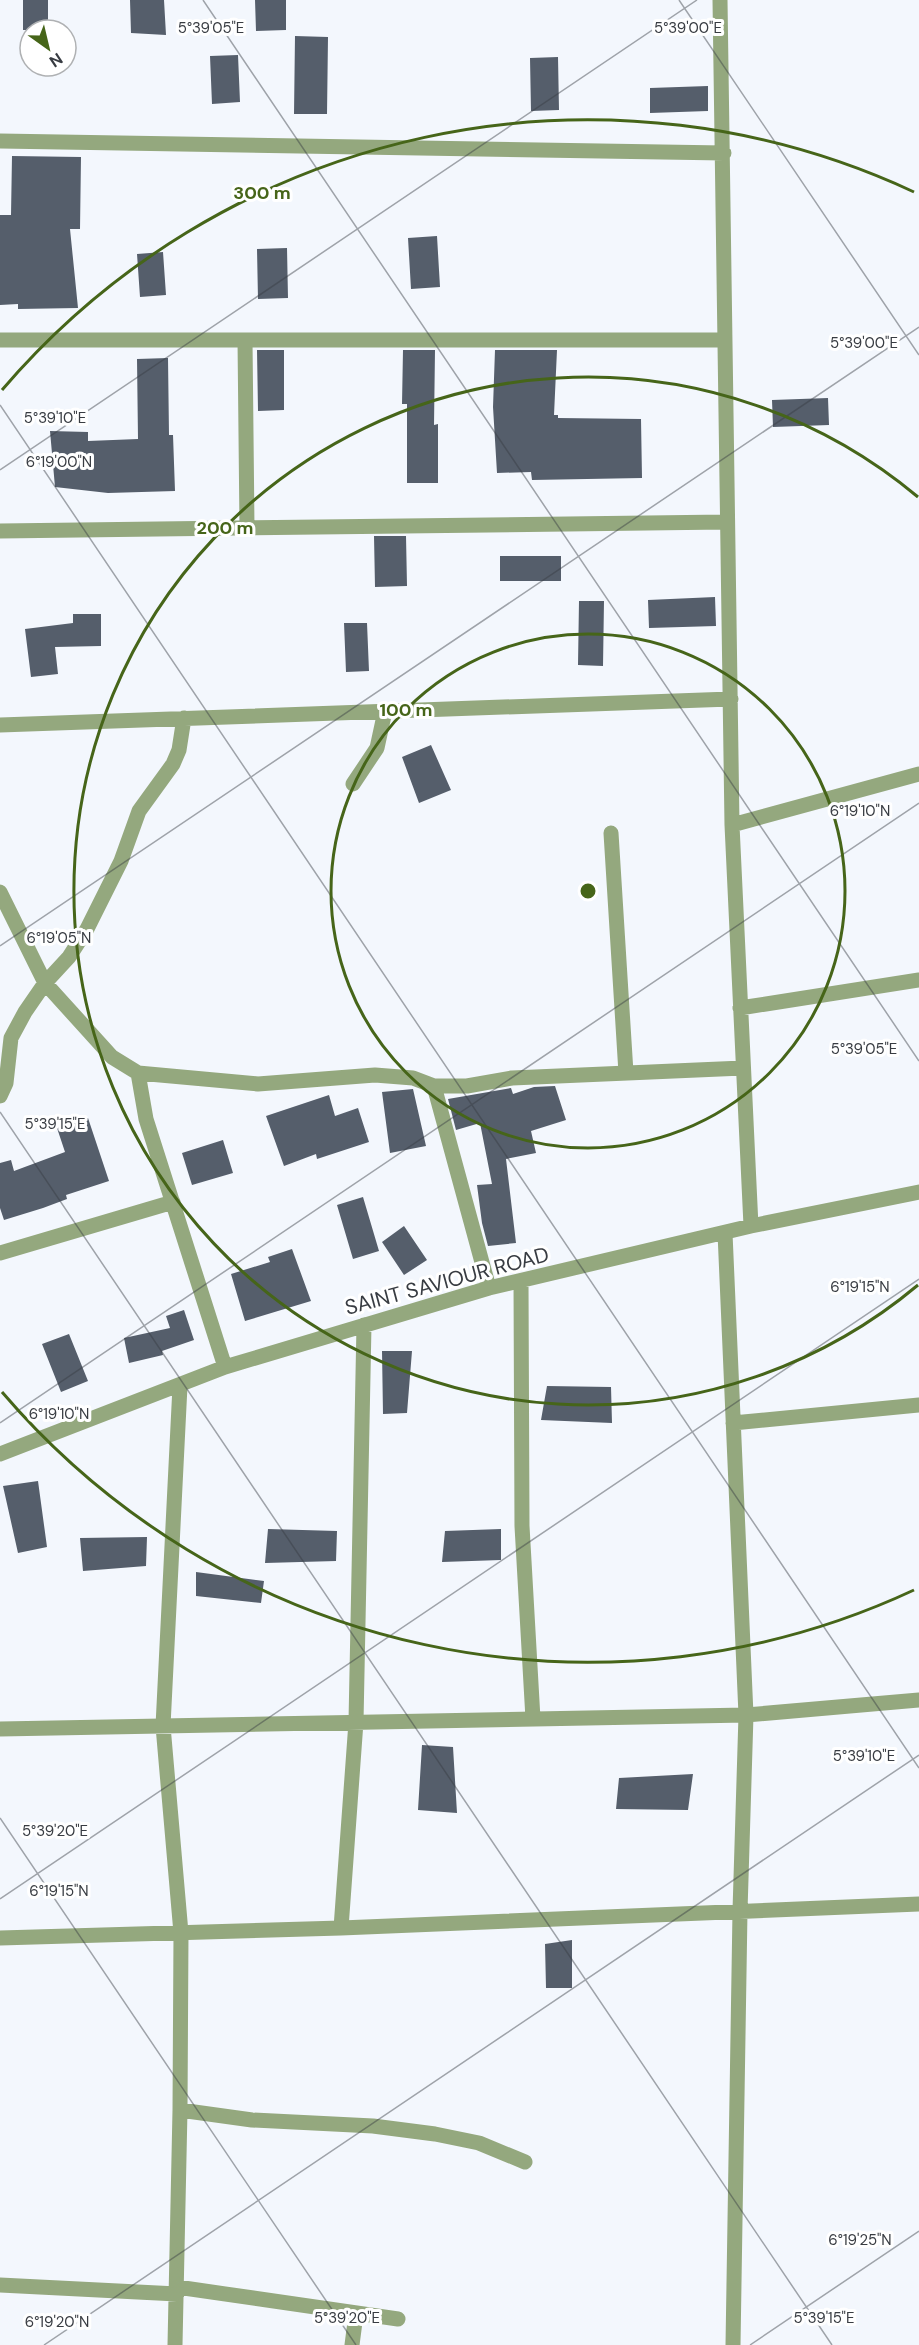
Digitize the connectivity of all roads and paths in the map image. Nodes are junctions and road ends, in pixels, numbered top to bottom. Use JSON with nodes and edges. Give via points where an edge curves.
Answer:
{"nodes":[{"id":1,"x":720,"y":0,"type":"edge"},
{"id":2,"x":0,"y":141,"type":"edge"},
{"id":3,"x":723,"y":153,"type":"junction"},
{"id":4,"x":0,"y":340,"type":"edge"},
{"id":5,"x":246,"y":340,"type":"junction"},
{"id":6,"x":723,"y":340,"type":"junction"},
{"id":7,"x":726,"y":522,"type":"junction"},
{"id":8,"x":248,"y":528,"type":"junction"},
{"id":9,"x":0,"y":531,"type":"edge"},
{"id":10,"x":731,"y":699,"type":"junction"},
{"id":11,"x":385,"y":711,"type":"junction"},
{"id":12,"x":184,"y":718,"type":"junction"},
{"id":13,"x":0,"y":725,"type":"edge"},
{"id":14,"x":919,"y":774,"type":"edge"},
{"id":15,"x":353,"y":784,"type":"dead end"},
{"id":16,"x":732,"y":825,"type":"junction"},
{"id":17,"x":611,"y":833,"type":"dead end"},
{"id":18,"x":0,"y":892,"type":"edge"},
{"id":19,"x":6,"y":916,"type":"edge"},
{"id":20,"x":919,"y":980,"type":"edge"},
{"id":21,"x":45,"y":983,"type":"junction"},
{"id":22,"x":740,"y":1008,"type":"junction"},
{"id":23,"x":743,"y":1068,"type":"junction"},
{"id":24,"x":626,"y":1072,"type":"junction"},
{"id":25,"x":138,"y":1073,"type":"junction"},
{"id":26,"x":434,"y":1086,"type":"junction"},
{"id":27,"x":0,"y":1096,"type":"edge"},
{"id":28,"x":919,"y":1192,"type":"edge"},
{"id":29,"x":173,"y":1202,"type":"junction"},
{"id":30,"x":751,"y":1226,"type":"junction"},
{"id":31,"x":724,"y":1233,"type":"junction"},
{"id":32,"x":0,"y":1253,"type":"edge"},
{"id":33,"x":521,"y":1281,"type":"junction"},
{"id":34,"x":489,"y":1288,"type":"junction"},
{"id":35,"x":364,"y":1324,"type":"junction"},
{"id":36,"x":225,"y":1367,"type":"junction"},
{"id":37,"x":180,"y":1386,"type":"junction"},
{"id":38,"x":919,"y":1405,"type":"edge"},
{"id":39,"x":733,"y":1423,"type":"junction"},
{"id":40,"x":0,"y":1454,"type":"edge"},
{"id":41,"x":919,"y":1700,"type":"edge"},
{"id":42,"x":746,"y":1715,"type":"junction"},
{"id":43,"x":533,"y":1719,"type":"junction"},
{"id":44,"x":356,"y":1722,"type":"junction"},
{"id":45,"x":163,"y":1726,"type":"junction"},
{"id":46,"x":0,"y":1728,"type":"edge"},
{"id":47,"x":919,"y":1904,"type":"edge"},
{"id":48,"x":740,"y":1911,"type":"junction"},
{"id":49,"x":341,"y":1928,"type":"junction"},
{"id":50,"x":181,"y":1933,"type":"junction"},
{"id":51,"x":0,"y":1938,"type":"edge"},
{"id":52,"x":180,"y":2110,"type":"junction"},
{"id":53,"x":525,"y":2162,"type":"dead end"},
{"id":54,"x":0,"y":2285,"type":"edge"},
{"id":55,"x":177,"y":2291,"type":"junction"},
{"id":56,"x":356,"y":2314,"type":"junction"},
{"id":57,"x":398,"y":2319,"type":"dead end"},
{"id":58,"x":175,"y":2345,"type":"edge"},
{"id":59,"x":352,"y":2345,"type":"edge"},
{"id":60,"x":733,"y":2345,"type":"edge"}],
"edges":[{"from":1,"to":3,"type":"street"},
{"from":2,"to":3,"type":"street"},
{"from":3,"to":6,"type":"street"},
{"from":4,"to":5,"type":"street"},
{"from":5,"to":6,"type":"street"},
{"from":5,"to":8,"type":"street"},
{"from":6,"to":7,"type":"street"},
{"from":7,"to":8,"type":"street"},
{"from":7,"to":10,"type":"street"},
{"from":8,"to":9,"type":"street"},
{"from":10,"to":11,"type":"street"},
{"from":10,"to":16,"type":"street"},
{"from":11,"to":12,"type":"street"},
{"from":11,"to":15,"type":"street","via":[[377,748]]},
{"from":12,"to":13,"type":"street"},
{"from":12,"to":21,"type":"street","via":[[173,764],[139,811],[122,861],[87,929]]},
{"from":14,"to":16,"type":"street"},
{"from":16,"to":22,"type":"street"},
{"from":17,"to":24,"type":"street"},
{"from":18,"to":19,"type":"street"},
{"from":19,"to":21,"type":"street"},
{"from":20,"to":22,"type":"street"},
{"from":21,"to":25,"type":"street","via":[[112,1057]]},
{"from":21,"to":27,"type":"street","via":[[11,1038],[6,1083]]},
{"from":22,"to":23,"type":"street"},
{"from":23,"to":24,"type":"street"},
{"from":23,"to":30,"type":"street"},
{"from":24,"to":26,"type":"street"},
{"from":25,"to":26,"type":"street","via":[[258,1083],[375,1076],[413,1078]]},
{"from":25,"to":29,"type":"street","via":[[146,1119]]},
{"from":26,"to":34,"type":"street"},
{"from":28,"to":30,"type":"street","name":"SAINT SAVIOUR ROAD"},
{"from":29,"to":32,"type":"street"},
{"from":29,"to":36,"type":"street"},
{"from":30,"to":31,"type":"street","name":"SAINT SAVIOUR ROAD"},
{"from":31,"to":33,"type":"street","name":"SAINT SAVIOUR ROAD"},
{"from":31,"to":39,"type":"street"},
{"from":33,"to":34,"type":"street","name":"SAINT SAVIOUR ROAD"},
{"from":33,"to":43,"type":"street","via":[[522,1526]]},
{"from":34,"to":35,"type":"street","name":"SAINT SAVIOUR ROAD"},
{"from":35,"to":36,"type":"street","name":"SAINT SAVIOUR ROAD"},
{"from":35,"to":44,"type":"street"},
{"from":36,"to":37,"type":"street","name":"SAINT SAVIOUR ROAD"},
{"from":37,"to":40,"type":"street","name":"SAINT SAVIOUR ROAD"},
{"from":37,"to":45,"type":"street"},
{"from":38,"to":39,"type":"street"},
{"from":39,"to":42,"type":"street"},
{"from":41,"to":42,"type":"street"},
{"from":42,"to":43,"type":"street"},
{"from":42,"to":48,"type":"street"},
{"from":43,"to":44,"type":"street"},
{"from":44,"to":45,"type":"street"},
{"from":44,"to":49,"type":"street"},
{"from":45,"to":46,"type":"street"},
{"from":45,"to":50,"type":"street"},
{"from":47,"to":48,"type":"street"},
{"from":48,"to":49,"type":"street"},
{"from":48,"to":60,"type":"street"},
{"from":49,"to":50,"type":"street"},
{"from":50,"to":51,"type":"street"},
{"from":50,"to":52,"type":"street"},
{"from":52,"to":53,"type":"street","via":[[252,2120],[373,2126],[435,2134],[479,2143]]},
{"from":52,"to":55,"type":"street"},
{"from":54,"to":55,"type":"street"},
{"from":55,"to":56,"type":"street"},
{"from":55,"to":58,"type":"street"},
{"from":56,"to":57,"type":"street"},
{"from":56,"to":59,"type":"street"}]}
